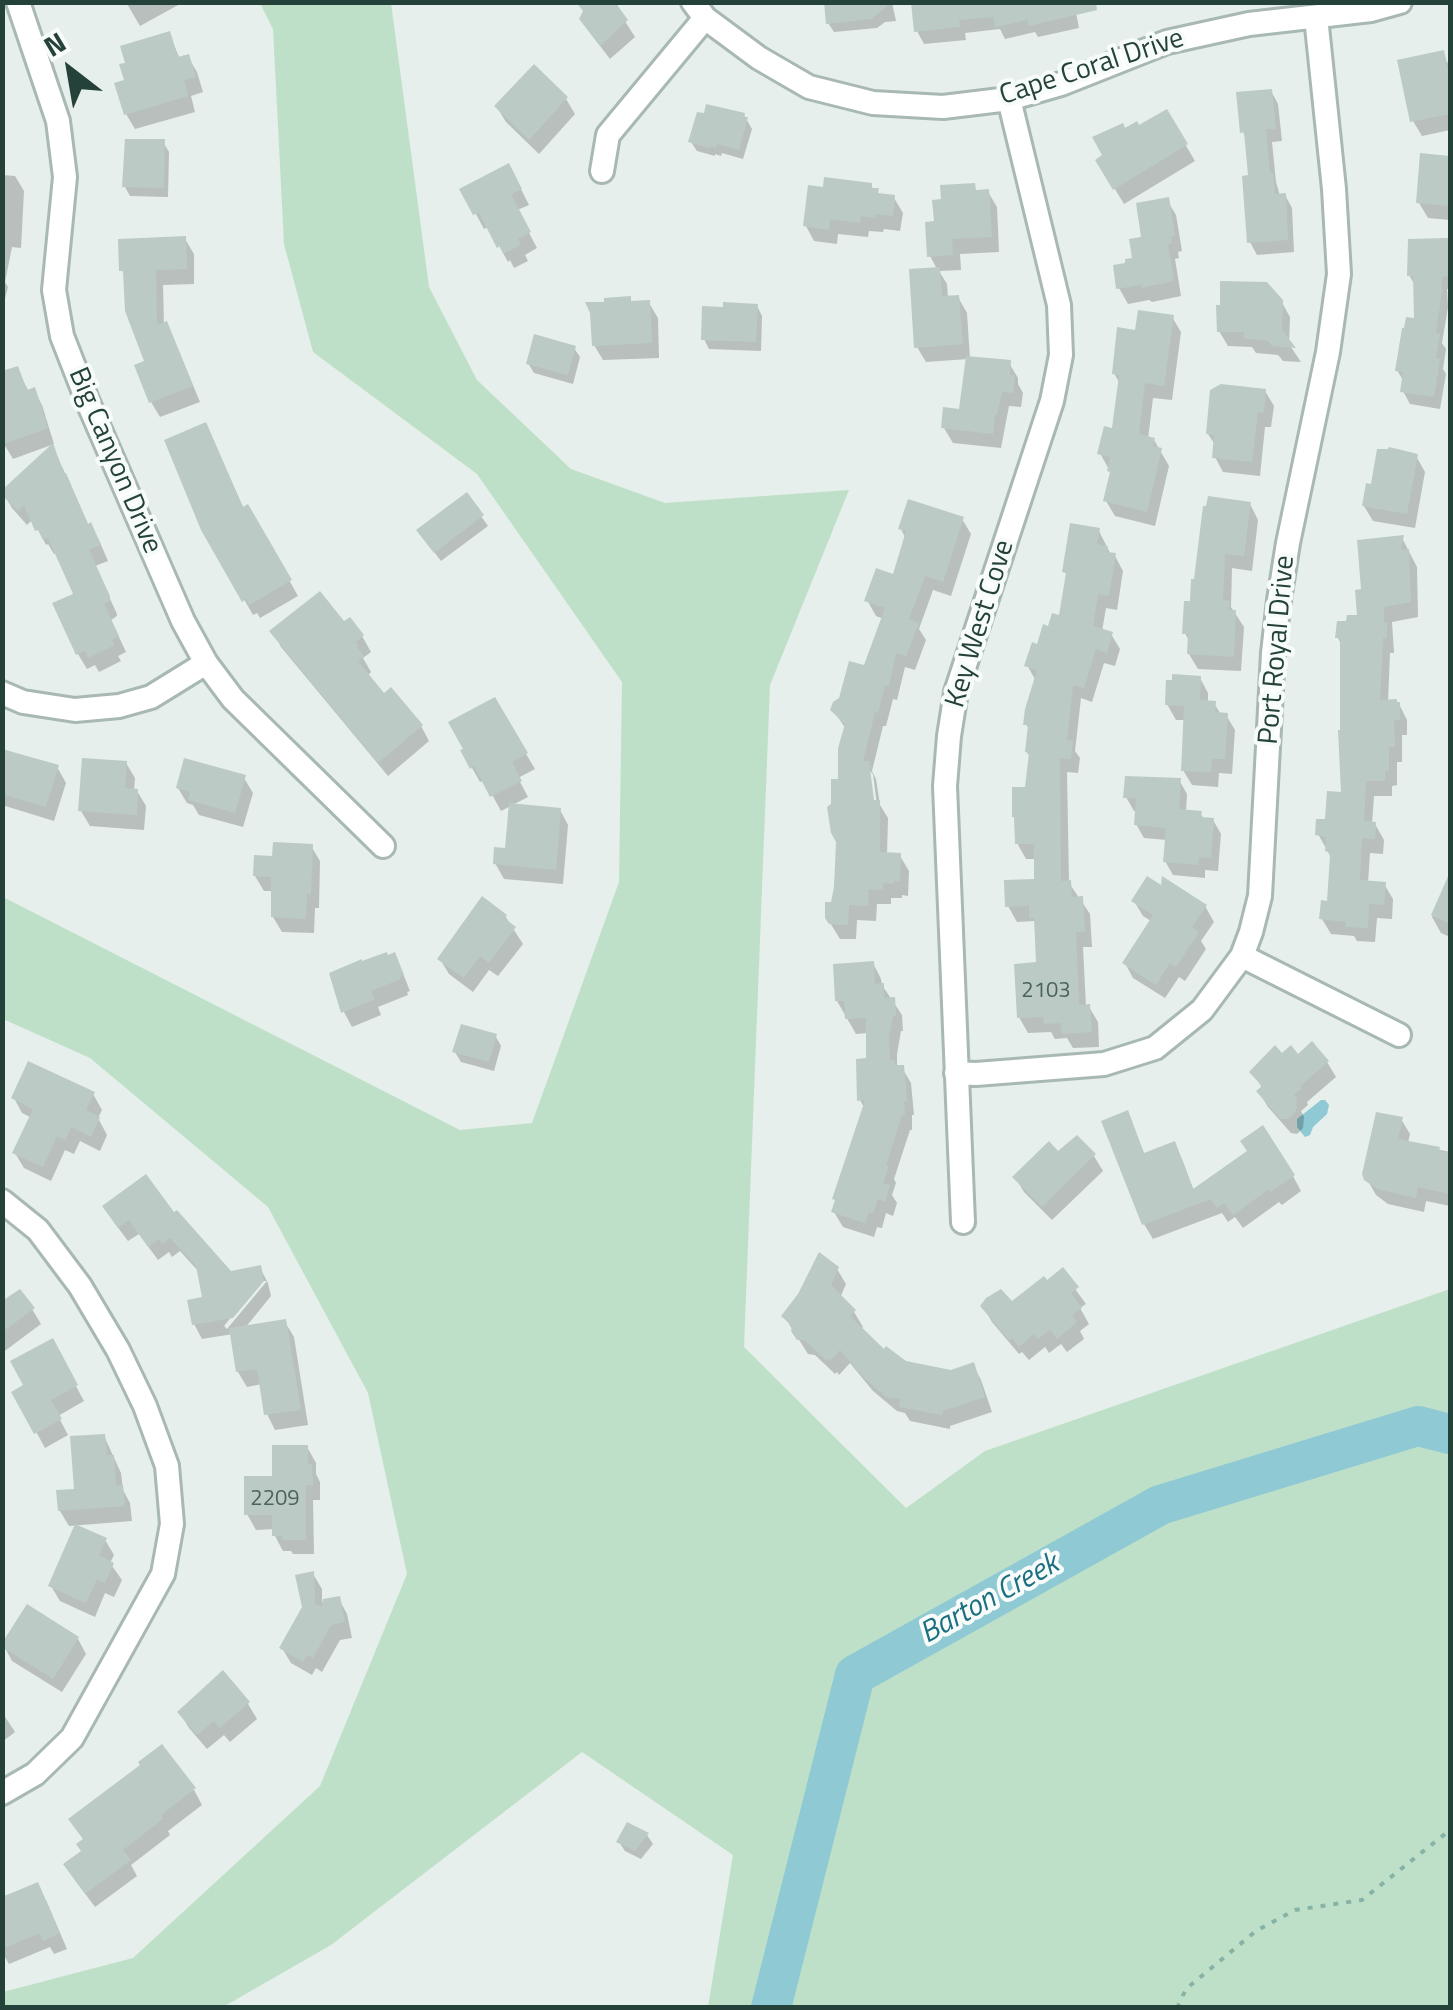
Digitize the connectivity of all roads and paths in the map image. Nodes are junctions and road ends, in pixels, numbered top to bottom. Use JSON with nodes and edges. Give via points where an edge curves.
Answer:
{"nodes":[{"id":1,"x":18,"y":2,"type":"edge"},
{"id":2,"x":1400,"y":2,"type":"edge"},
{"id":3,"x":699,"y":10,"type":"edge"},
{"id":4,"x":1316,"y":17,"type":"junction"},
{"id":5,"x":1009,"y":99,"type":"junction"},
{"id":6,"x":602,"y":171,"type":"dead end"},
{"id":7,"x":206,"y":662,"type":"junction"},
{"id":8,"x":2,"y":693,"type":"edge"},
{"id":9,"x":383,"y":846,"type":"dead end"},
{"id":10,"x":1242,"y":956,"type":"junction"},
{"id":11,"x":1399,"y":1034,"type":"dead end"},
{"id":12,"x":956,"y":1073,"type":"junction"},
{"id":13,"x":2,"y":1201,"type":"edge"},
{"id":14,"x":964,"y":1222,"type":"dead end"},
{"id":15,"x":2,"y":1793,"type":"edge"},
{"id":16,"x":1450,"y":1830,"type":"edge"},
{"id":17,"x":1177,"y":2008,"type":"edge"}],
"edges":[{"from":1,"to":7,"type":"street","name":"Big Canyon Drive","via":[[58,121],[65,177],[54,290],[62,336]]},
{"from":2,"to":4,"type":"street","name":"Cape Coral Drive"},
{"from":3,"to":5,"type":"street","name":"Cape Coral Drive","via":[[809,87],[874,102],[944,107]]},
{"from":3,"to":6,"type":"street","via":[[608,134]]},
{"from":4,"to":5,"type":"street","name":"Cape Coral Drive","via":[[1166,42]]},
{"from":4,"to":10,"type":"street","name":"Port Royal Drive","via":[[1338,274],[1279,600],[1260,896]]},
{"from":5,"to":12,"type":"street","name":"Key West Cove","via":[[1059,305],[1060,355],[1052,402],[956,692],[949,736],[945,786]]},
{"from":7,"to":8,"type":"street","via":[[152,697],[118,706],[75,710]]},
{"from":7,"to":9,"type":"street","name":"Big Canyon Drive","via":[[233,699]]},
{"from":10,"to":11,"type":"street"},
{"from":10,"to":12,"type":"street","name":"Port Royal Drive","via":[[1202,1010],[1155,1048],[1104,1064]]},
{"from":12,"to":14,"type":"street","name":"Key West Cove"},
{"from":13,"to":15,"type":"street","via":[[38,1230],[118,1350],[167,1466],[172,1524],[163,1574],[72,1738]]},
{"from":16,"to":17,"type":"path","via":[[1362,1900],[1295,1910],[1256,1931],[1186,1989]]}]}
